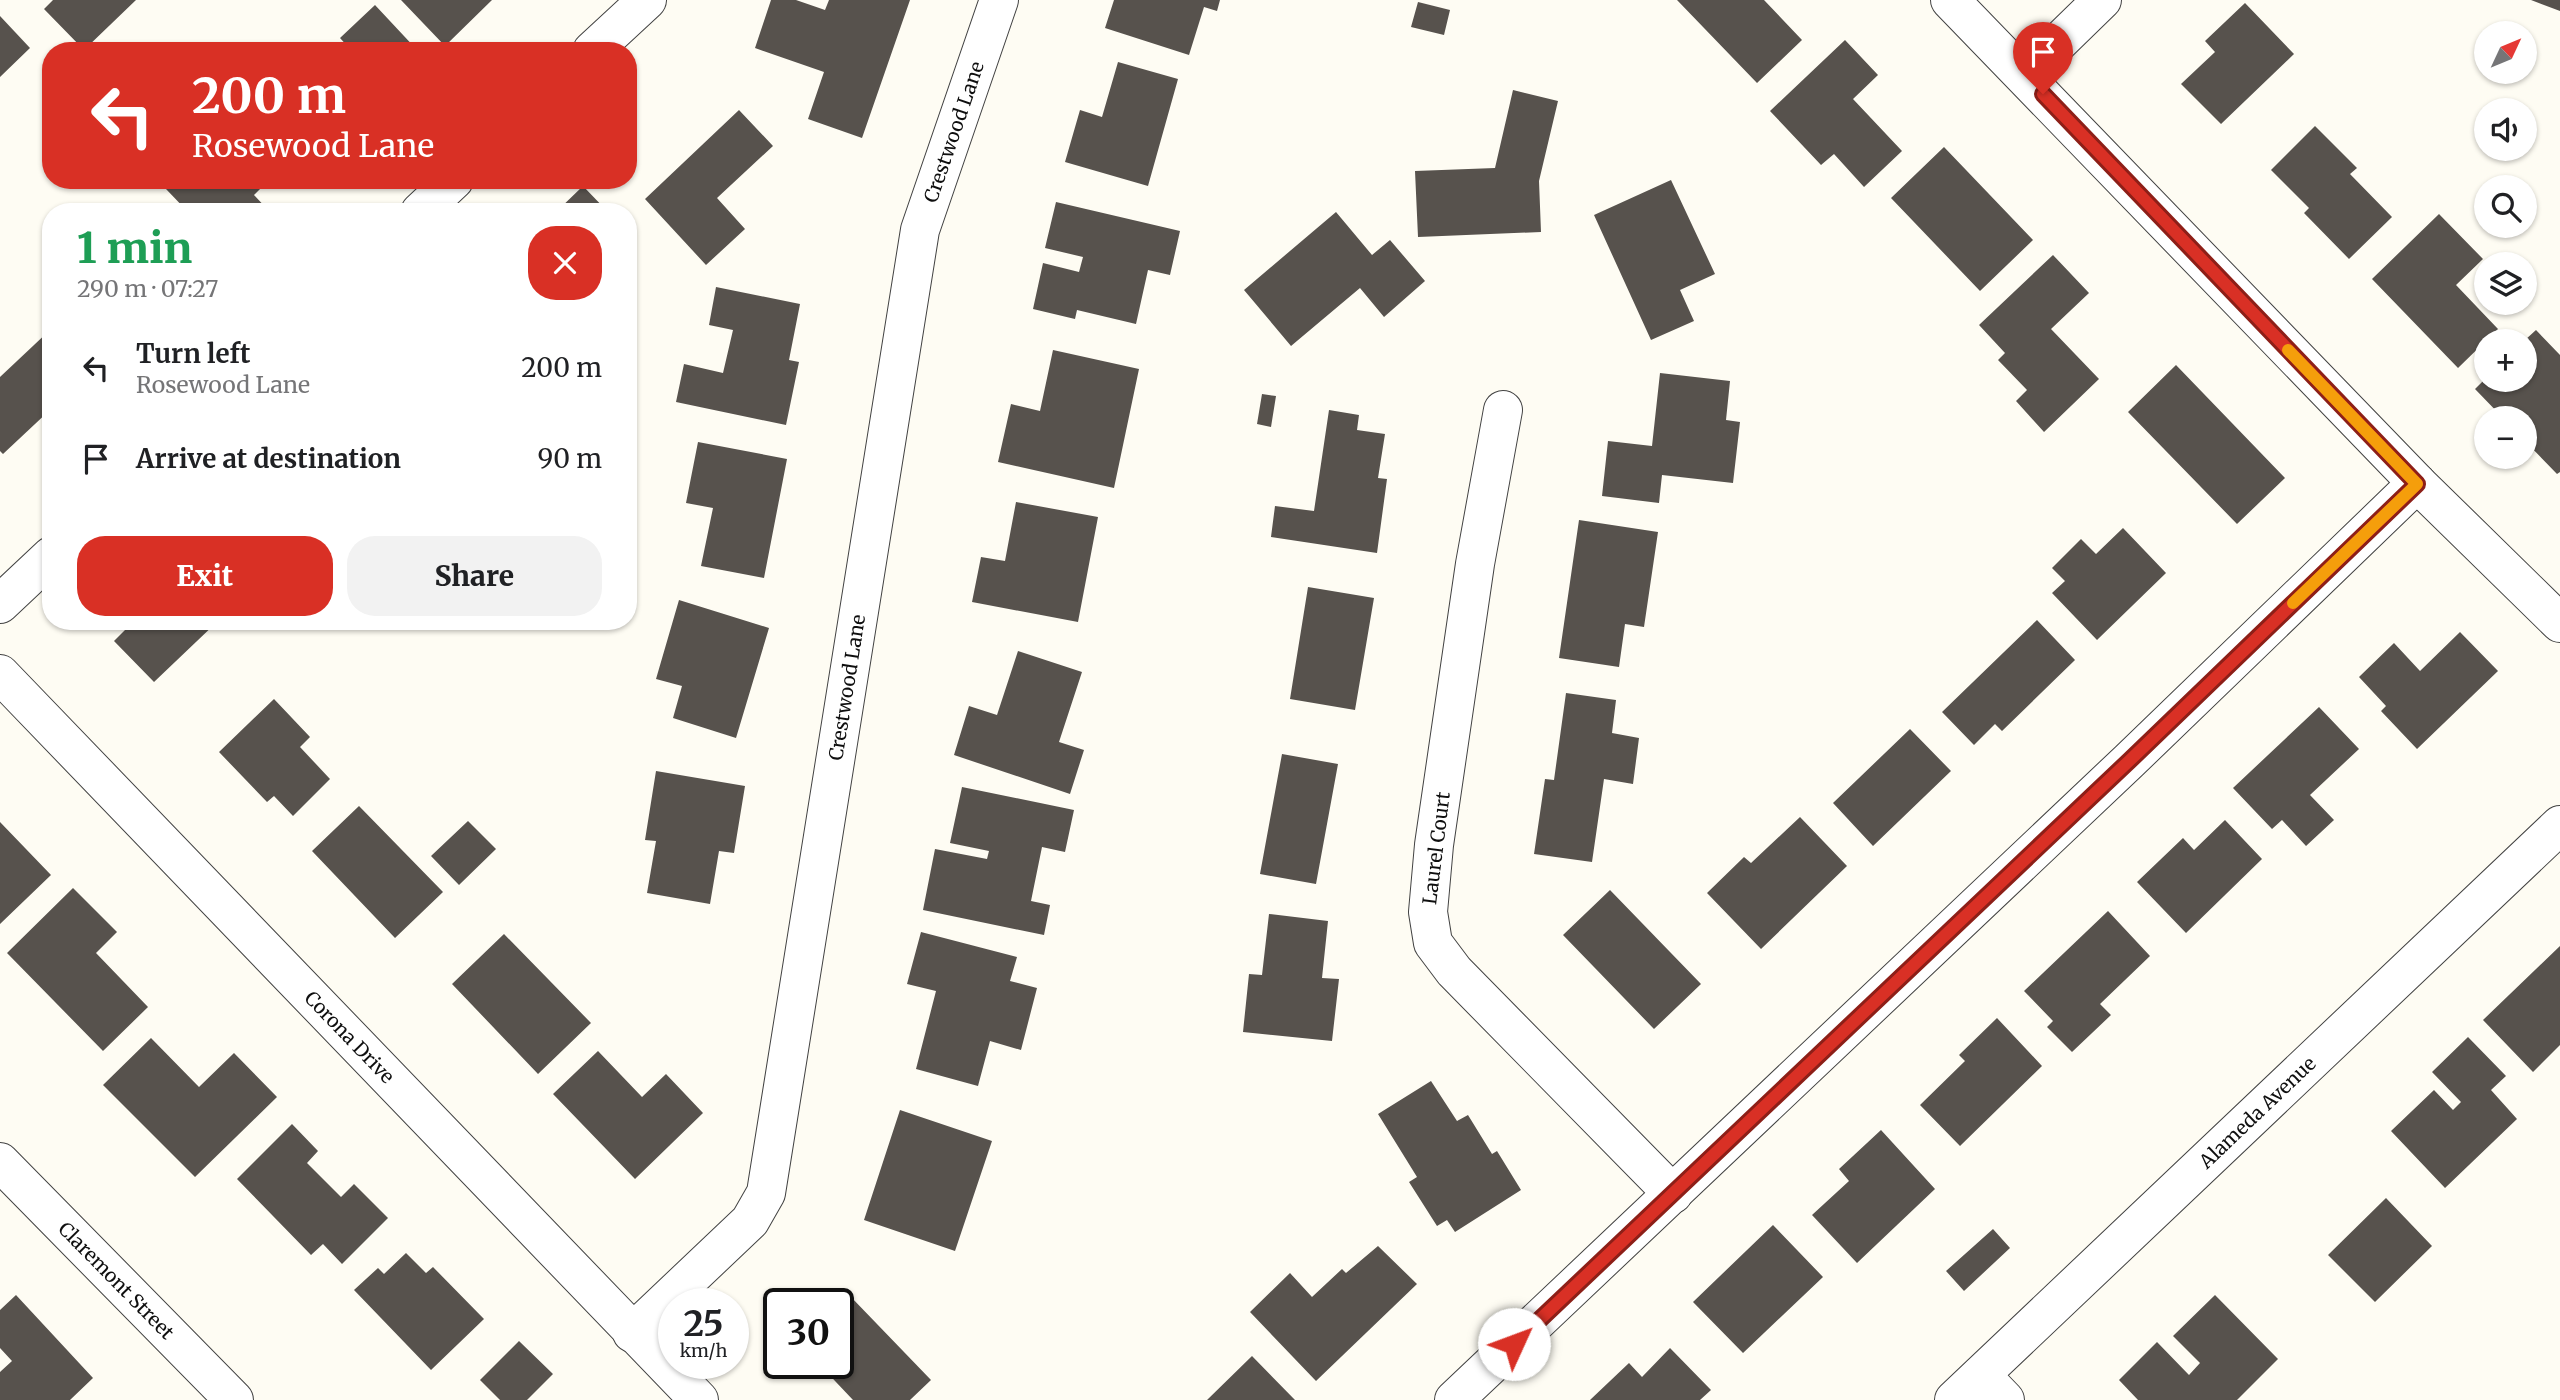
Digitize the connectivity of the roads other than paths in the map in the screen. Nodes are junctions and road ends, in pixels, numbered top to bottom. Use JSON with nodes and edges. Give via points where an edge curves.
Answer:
{"nodes":[{"id":1,"x":647,"y":0,"type":"edge"},
{"id":2,"x":999,"y":0,"type":"edge"},
{"id":3,"x":1950,"y":0,"type":"edge"},
{"id":4,"x":2102,"y":0,"type":"edge"},
{"id":5,"x":602,"y":42,"type":"edge"},
{"id":6,"x":2025,"y":75,"type":"junction"},
{"id":7,"x":444,"y":189,"type":"edge"},
{"id":8,"x":430,"y":203,"type":"edge"},
{"id":9,"x":1503,"y":410,"type":"dead end"},
{"id":10,"x":2417,"y":484,"type":"junction"},
{"id":11,"x":42,"y":564,"type":"edge"},
{"id":12,"x":0,"y":604,"type":"edge"},
{"id":13,"x":2560,"y":623,"type":"edge"},
{"id":14,"x":0,"y":674,"type":"edge"},
{"id":15,"x":2560,"y":825,"type":"edge"},
{"id":16,"x":4,"y":1173,"type":"edge"},
{"id":17,"x":1673,"y":1194,"type":"junction"},
{"id":18,"x":632,"y":1333,"type":"junction"},
{"id":19,"x":1980,"y":1392,"type":"edge"},
{"id":20,"x":234,"y":1400,"type":"edge"},
{"id":21,"x":699,"y":1400,"type":"edge"},
{"id":22,"x":1454,"y":1400,"type":"edge"}],
"edges":[{"from":1,"to":5,"type":"street"},
{"from":2,"to":18,"type":"street","name":"Crestwood Lane","via":[[920,230],[766,1193],[750,1221]]},
{"from":3,"to":6,"type":"street"},
{"from":4,"to":6,"type":"street"},
{"from":6,"to":10,"type":"street"},
{"from":7,"to":8,"type":"street"},
{"from":9,"to":17,"type":"street","name":"Laurel Court","via":[[1475,564],[1434,845],[1428,912],[1433,943],[1454,971]]},
{"from":10,"to":13,"type":"street"},
{"from":10,"to":17,"type":"street"},
{"from":11,"to":12,"type":"street"},
{"from":14,"to":18,"type":"street","name":"Corona Drive"},
{"from":15,"to":19,"type":"street","name":"Alameda Avenue"},
{"from":16,"to":20,"type":"street","name":"Claremont Street"},
{"from":17,"to":22,"type":"street"},
{"from":18,"to":21,"type":"street","name":"Corona Drive"}]}
